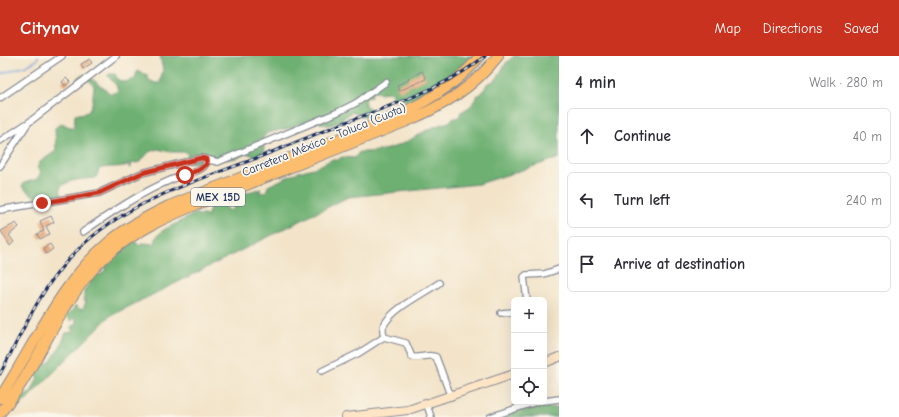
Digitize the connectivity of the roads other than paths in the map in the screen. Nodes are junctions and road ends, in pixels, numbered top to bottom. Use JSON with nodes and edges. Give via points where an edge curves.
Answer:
{"nodes":[{"id":1,"x":62,"y":56,"type":"edge"},
{"id":2,"x":116,"y":56,"type":"edge"},
{"id":3,"x":480,"y":56,"type":"edge"},
{"id":4,"x":498,"y":56,"type":"edge"},
{"id":5,"x":386,"y":82,"type":"dead end"},
{"id":6,"x":0,"y":98,"type":"edge"},
{"id":7,"x":28,"y":123,"type":"junction"},
{"id":8,"x":0,"y":141,"type":"edge"},
{"id":9,"x":207,"y":161,"type":"junction"},
{"id":10,"x":0,"y":166,"type":"edge"},
{"id":11,"x":0,"y":210,"type":"edge"},
{"id":12,"x":83,"y":232,"type":"dead end"},
{"id":13,"x":559,"y":269,"type":"edge"},
{"id":14,"x":438,"y":283,"type":"dead end"},
{"id":15,"x":526,"y":297,"type":"edge"},
{"id":16,"x":511,"y":312,"type":"edge"},
{"id":17,"x":501,"y":313,"type":"dead end"},
{"id":18,"x":384,"y":337,"type":"junction"},
{"id":19,"x":559,"y":357,"type":"edge"},
{"id":20,"x":547,"y":362,"type":"edge"},
{"id":21,"x":322,"y":370,"type":"dead end"},
{"id":22,"x":511,"y":375,"type":"edge"},
{"id":23,"x":451,"y":397,"type":"junction"},
{"id":24,"x":0,"y":398,"type":"edge"},
{"id":25,"x":559,"y":399,"type":"edge"},
{"id":26,"x":547,"y":401,"type":"edge"},
{"id":27,"x":427,"y":404,"type":"junction"},
{"id":28,"x":527,"y":405,"type":"edge"},
{"id":29,"x":0,"y":413,"type":"edge"},
{"id":30,"x":346,"y":417,"type":"edge"},
{"id":31,"x":431,"y":417,"type":"edge"},
{"id":32,"x":490,"y":417,"type":"edge"}],
"edges":[{"from":1,"to":6,"type":"street"},
{"from":2,"to":7,"type":"street"},
{"from":3,"to":24,"type":"highway","name":"Carretera México - Toluca (Cuota)","number":"MEX 15D","via":[[455,81],[424,101],[348,135],[169,206],[143,218],[120,233],[82,268]]},
{"from":4,"to":29,"type":"highway","name":"Carretera México - Toluca (Cuota)","number":"MEX 15D","via":[[464,91],[438,107],[170,216],[126,241],[84,280]]},
{"from":5,"to":9,"type":"street","via":[[356,103],[325,118],[218,162]]},
{"from":7,"to":8,"type":"street"},
{"from":7,"to":10,"type":"street"},
{"from":9,"to":11,"type":"street","via":[[201,158],[142,173],[99,193]]},
{"from":9,"to":12,"type":"street","via":[[199,170],[135,197]]},
{"from":13,"to":15,"type":"street","via":[[544,274],[526,275]]},
{"from":14,"to":18,"type":"street","via":[[397,310],[384,325]]},
{"from":16,"to":17,"type":"street"},
{"from":18,"to":21,"type":"street"},
{"from":18,"to":23,"type":"street","via":[[405,342],[414,358],[431,355],[436,357]]},
{"from":19,"to":20,"type":"street"},
{"from":22,"to":23,"type":"street"},
{"from":23,"to":27,"type":"street"},
{"from":25,"to":26,"type":"street"},
{"from":27,"to":30,"type":"street","via":[[408,410]]},
{"from":27,"to":31,"type":"street"},
{"from":28,"to":32,"type":"street"}]}
